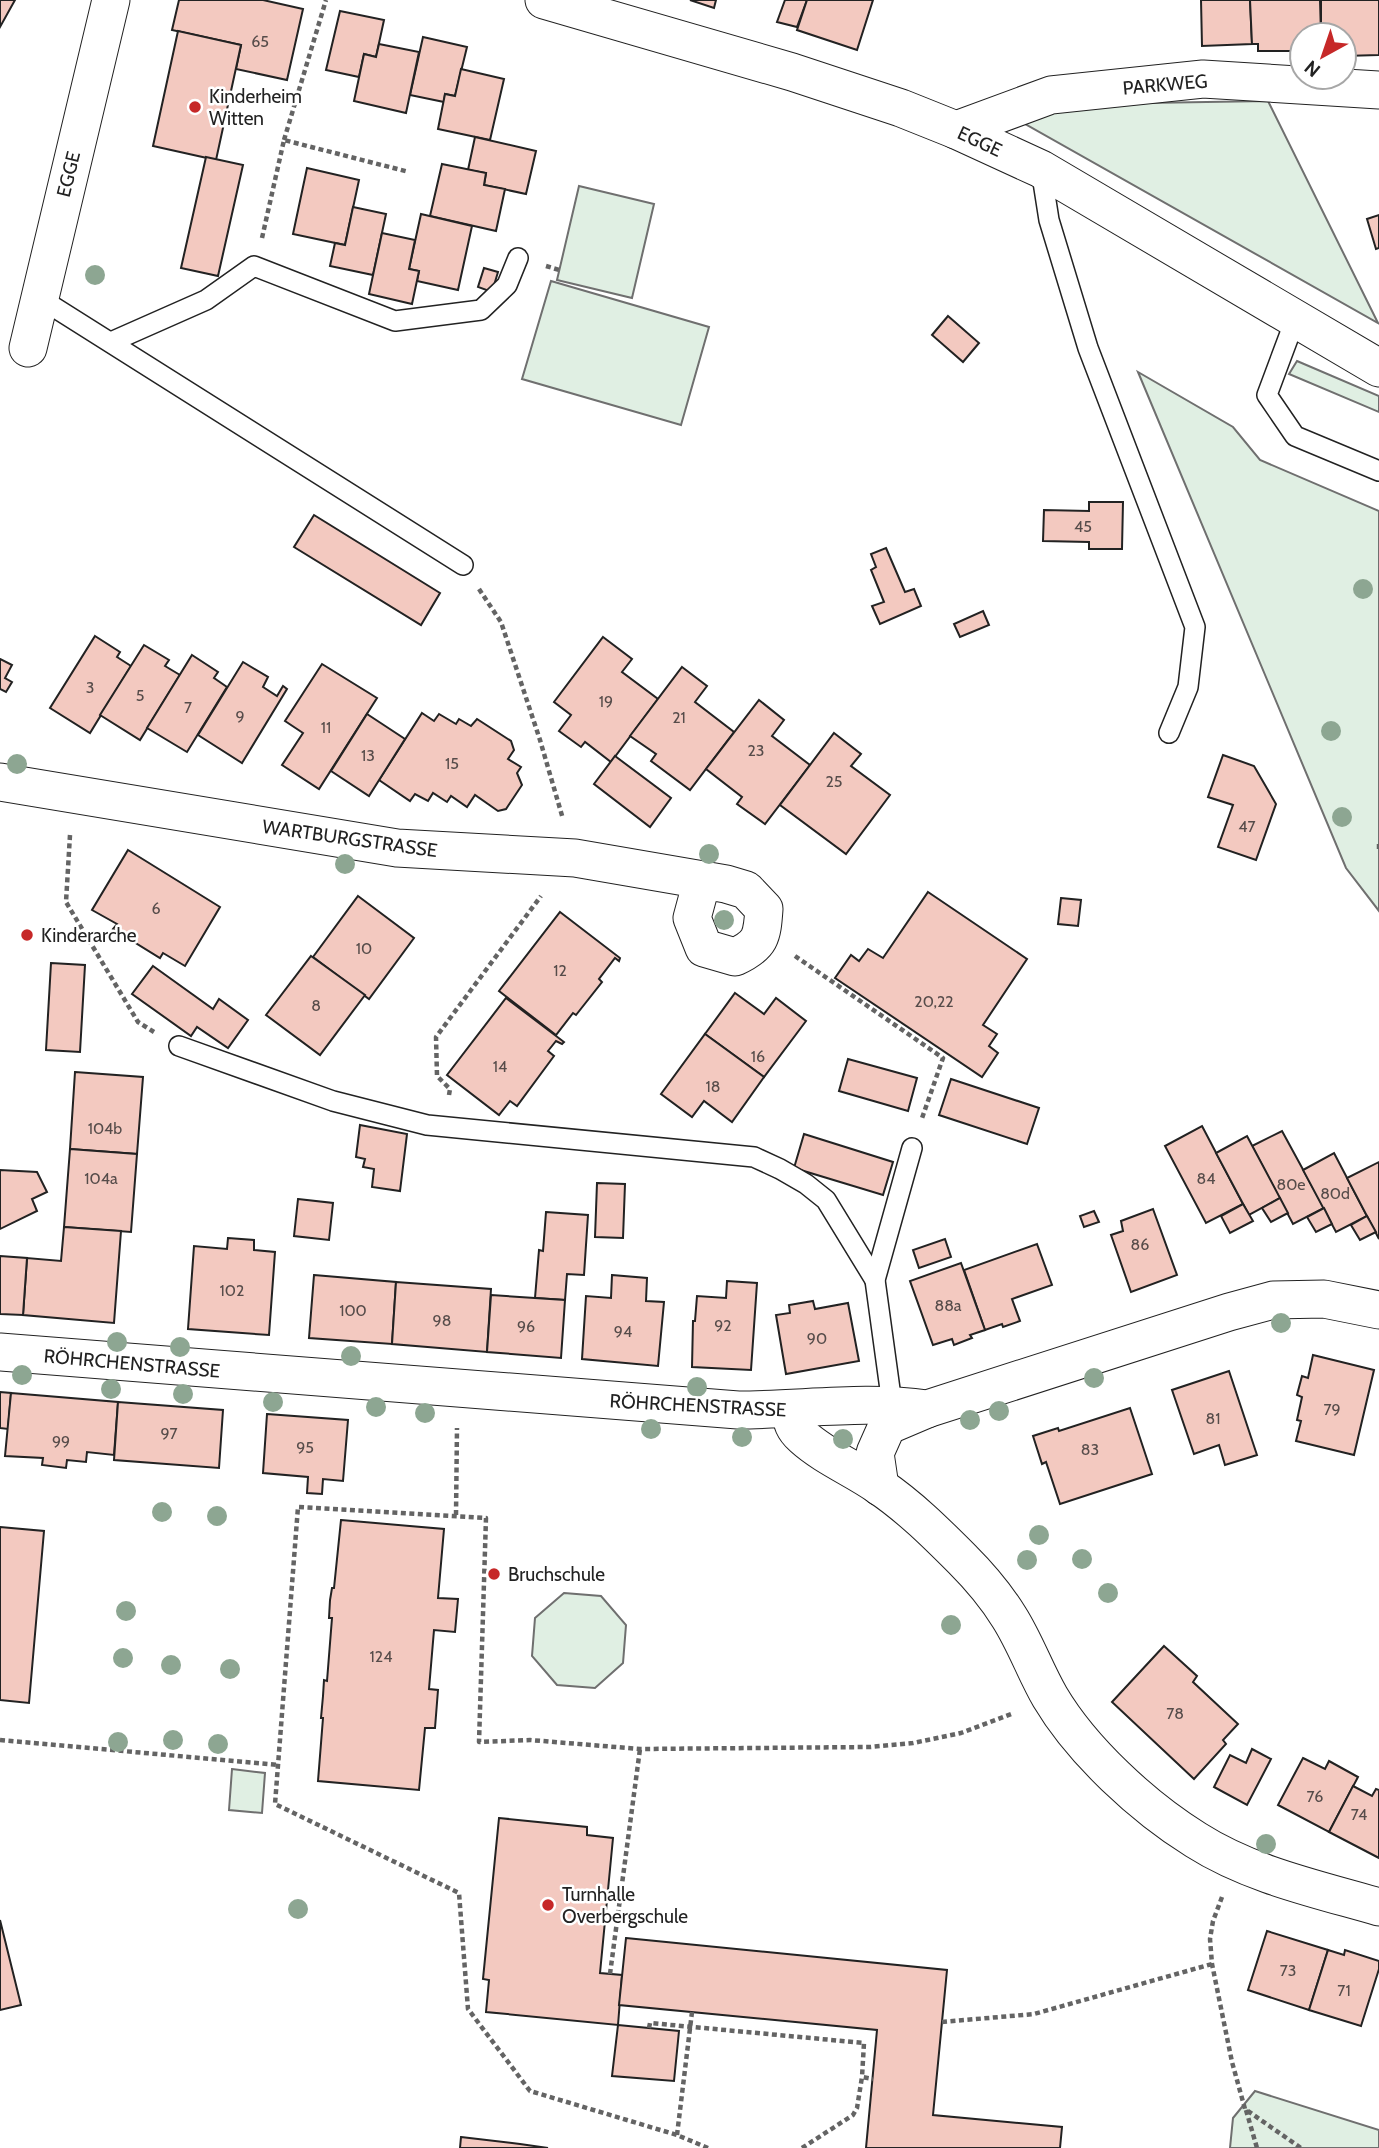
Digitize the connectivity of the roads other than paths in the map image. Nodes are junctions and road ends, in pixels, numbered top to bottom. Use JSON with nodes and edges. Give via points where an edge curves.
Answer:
{"nodes":[{"id":1,"x":111,"y":0,"type":"edge"},
{"id":2,"x":544,"y":0,"type":"edge"},
{"id":3,"x":1379,"y":90,"type":"edge"},
{"id":4,"x":956,"y":130,"type":"junction"},
{"id":5,"x":1041,"y":169,"type":"junction"},
{"id":6,"x":518,"y":258,"type":"dead end"},
{"id":7,"x":38,"y":297,"type":"junction"},
{"id":8,"x":1295,"y":320,"type":"junction"},
{"id":9,"x":111,"y":342,"type":"junction"},
{"id":10,"x":28,"y":348,"type":"dead end"},
{"id":11,"x":1379,"y":368,"type":"edge"},
{"id":12,"x":1379,"y":471,"type":"edge"},
{"id":13,"x":463,"y":565,"type":"road end"},
{"id":14,"x":1169,"y":733,"type":"dead end"},
{"id":15,"x":0,"y":782,"type":"edge"},
{"id":16,"x":702,"y":881,"type":"junction"},
{"id":17,"x":179,"y":1046,"type":"road end"},
{"id":18,"x":912,"y":1148,"type":"road end"},
{"id":19,"x":875,"y":1280,"type":"junction"},
{"id":20,"x":1379,"y":1310,"type":"edge"},
{"id":21,"x":0,"y":1352,"type":"edge"},
{"id":22,"x":910,"y":1407,"type":"junction"},
{"id":23,"x":791,"y":1410,"type":"junction"},
{"id":24,"x":880,"y":1487,"type":"junction"},
{"id":25,"x":1379,"y":1907,"type":"edge"}],
"edges":[{"from":1,"to":7,"type":"street","name":"EGGE"},
{"from":2,"to":4,"type":"street","name":"EGGE","via":[[792,72]]},
{"from":3,"to":4,"type":"street","name":"PARKWEG","via":[[1203,79],[1051,95]]},
{"from":4,"to":5,"type":"street","name":"EGGE"},
{"from":5,"to":8,"type":"street","name":"EGGE"},
{"from":5,"to":14,"type":"lane","via":[[1049,220],[1088,348],[1195,627],[1188,687]]},
{"from":6,"to":9,"type":"lane","via":[[508,285],[481,310],[395,321],[254,266],[206,300]]},
{"from":7,"to":9,"type":"lane"},
{"from":7,"to":10,"type":"street","name":"EGGE"},
{"from":8,"to":11,"type":"street","name":"EGGE"},
{"from":8,"to":12,"type":"lane","via":[[1267,395],[1295,436]]},
{"from":9,"to":13,"type":"lane"},
{"from":15,"to":16,"type":"street","name":"WARTBURGSTRASSE","via":[[397,848],[575,858]]},
{"from":16,"to":16,"type":"street","name":"WARTBURGSTRASSE","via":[[746,890],[764,909],[763,934],[751,950],[735,957],[704,948],[692,918]]},
{"from":17,"to":19,"type":"lane","via":[[333,1101],[427,1125],[754,1157],[806,1184],[825,1200]]},
{"from":18,"to":19,"type":"lane"},
{"from":19,"to":22,"type":"lane"},
{"from":20,"to":22,"type":"street","name":"RÖHRCHENSTRASSE","via":[[1324,1300],[1273,1300]]},
{"from":21,"to":23,"type":"street","name":"RÖHRCHENSTRASSE","via":[[738,1410]]},
{"from":22,"to":23,"type":"street","name":"RÖHRCHENSTRASSE"},
{"from":22,"to":24,"type":"street","via":[[887,1426],[875,1453]]},
{"from":23,"to":24,"type":"street","via":[[791,1423],[803,1437]]},
{"from":24,"to":25,"type":"street","via":[[926,1522],[973,1570],[1009,1616],[1050,1698],[1072,1729],[1159,1813],[1240,1865]]}]}
